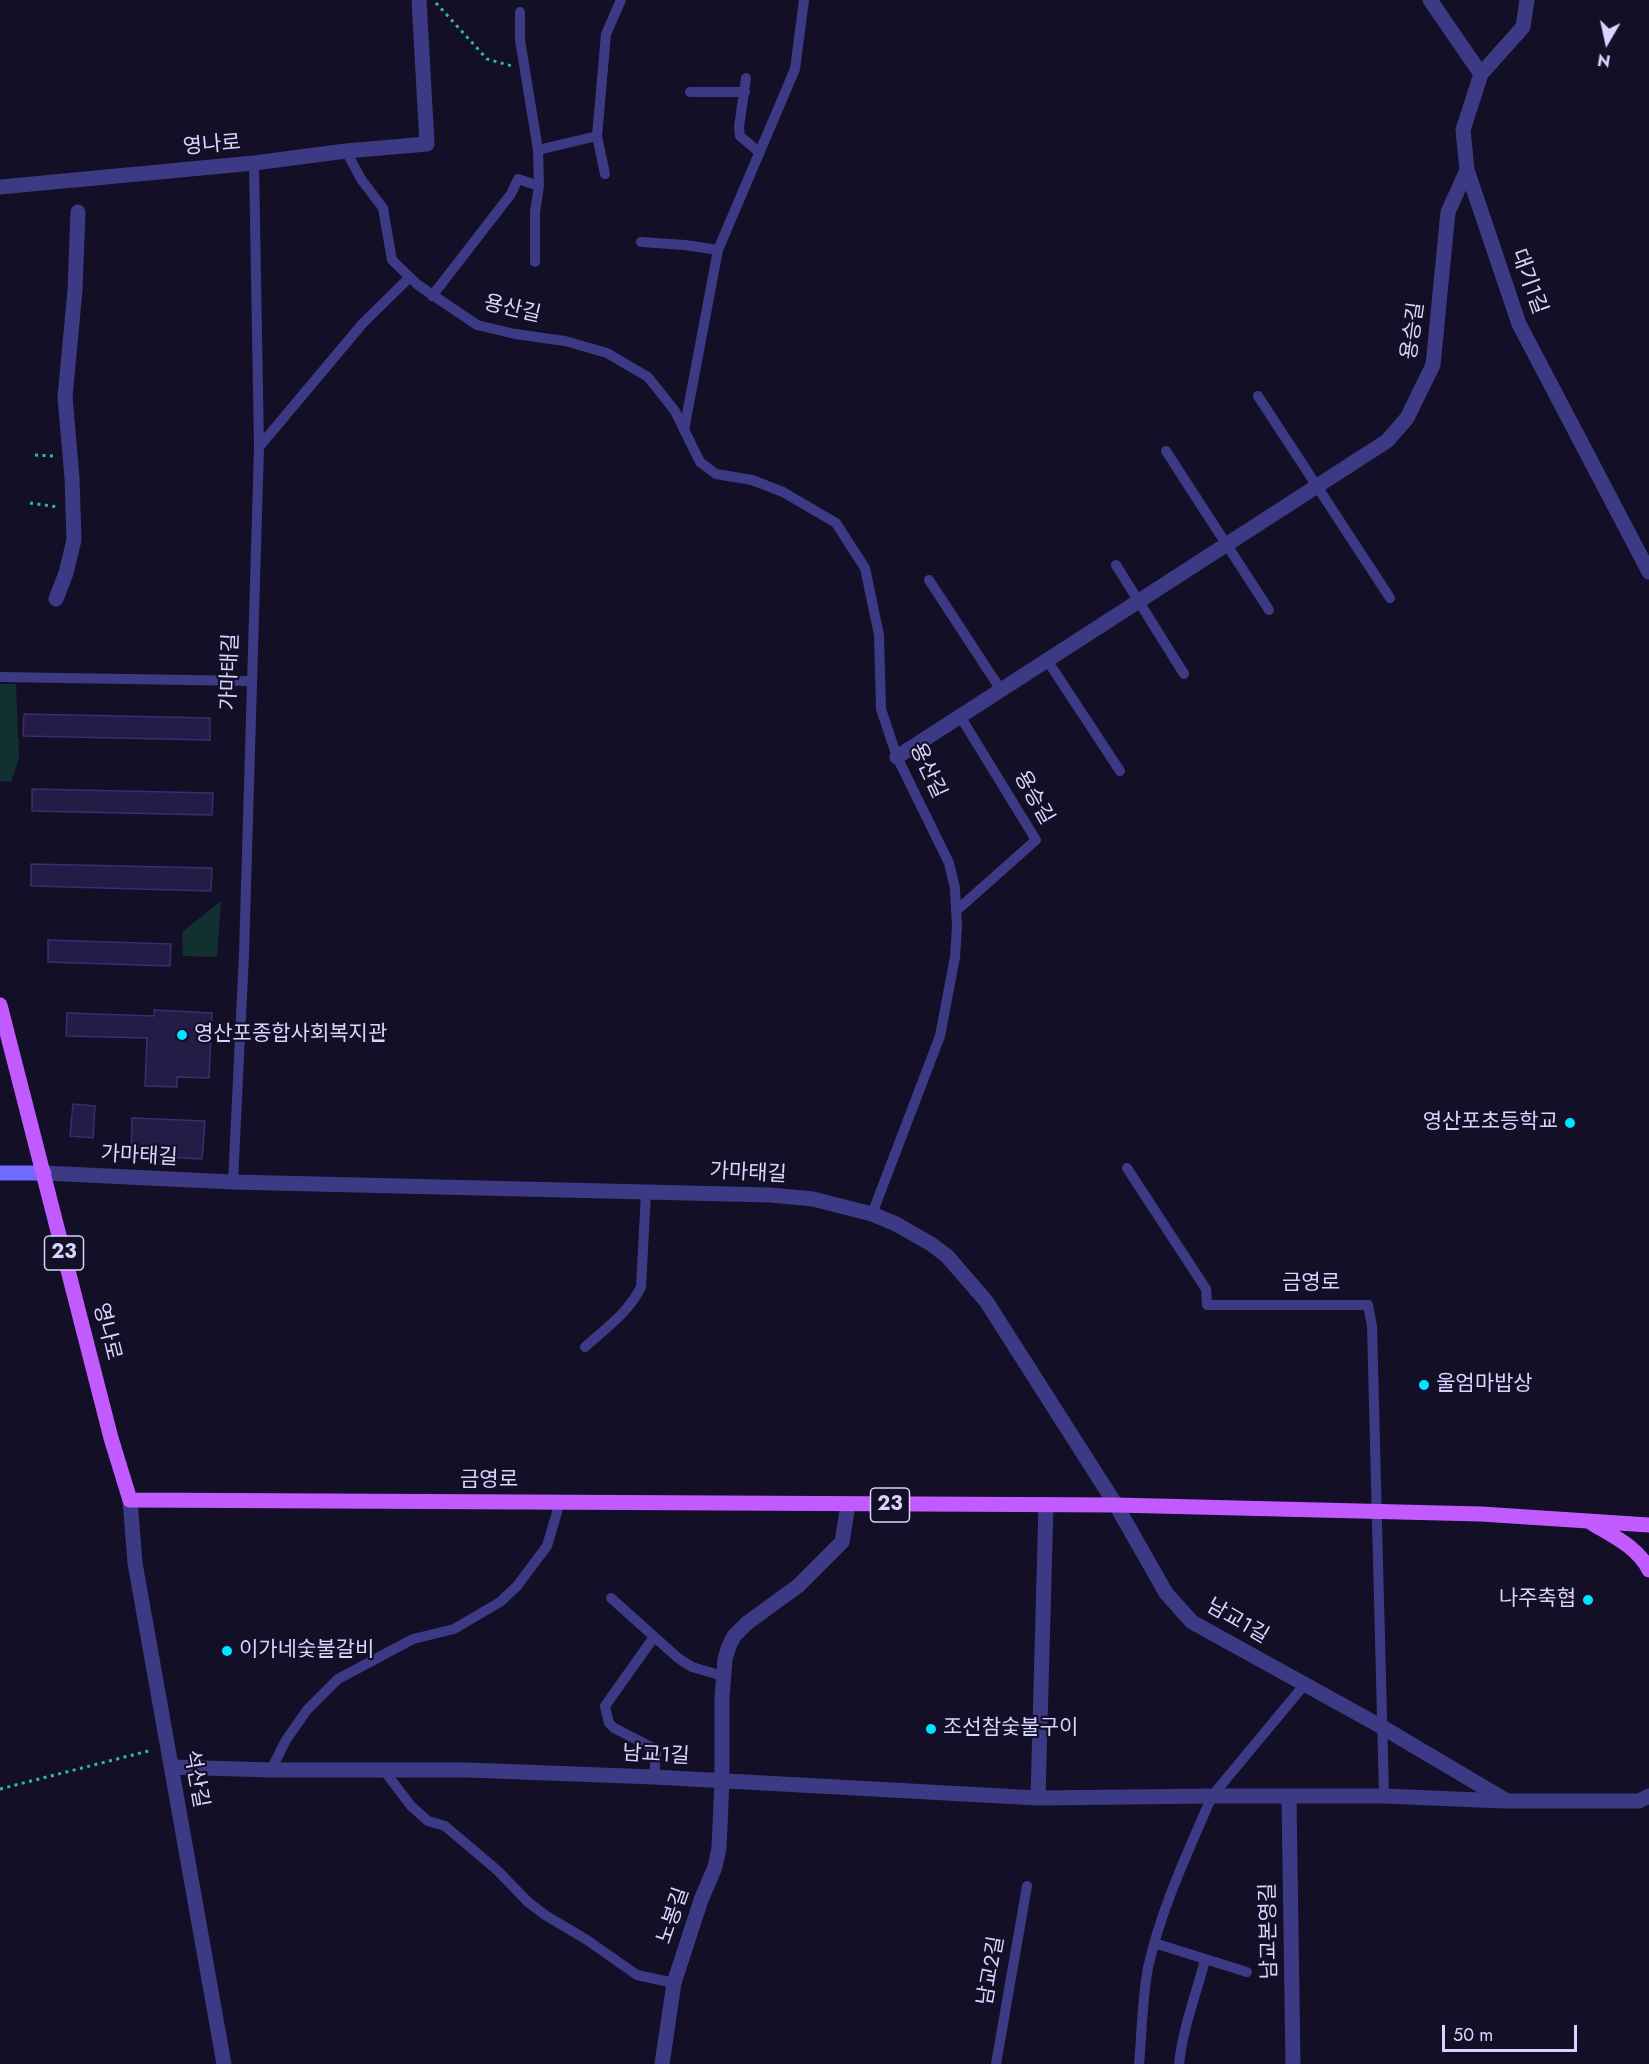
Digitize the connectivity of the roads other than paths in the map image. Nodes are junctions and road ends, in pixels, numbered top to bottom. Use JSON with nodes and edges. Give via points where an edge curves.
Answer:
{"nodes":[{"id":1,"x":420,"y":0,"type":"edge"},
{"id":2,"x":621,"y":0,"type":"edge"},
{"id":3,"x":804,"y":0,"type":"edge"},
{"id":4,"x":1430,"y":0,"type":"edge"},
{"id":5,"x":1527,"y":0,"type":"edge"},
{"id":6,"x":520,"y":12,"type":"dead end"},
{"id":7,"x":1481,"y":74,"type":"junction"},
{"id":8,"x":746,"y":78,"type":"dead end"},
{"id":9,"x":690,"y":92,"type":"dead end"},
{"id":10,"x":745,"y":92,"type":"junction"},
{"id":11,"x":597,"y":136,"type":"junction"},
{"id":12,"x":538,"y":150,"type":"junction"},
{"id":13,"x":346,"y":152,"type":"junction"},
{"id":14,"x":759,"y":152,"type":"junction"},
{"id":15,"x":254,"y":164,"type":"junction"},
{"id":16,"x":1467,"y":170,"type":"junction"},
{"id":17,"x":606,"y":174,"type":"dead end"},
{"id":18,"x":538,"y":186,"type":"junction"},
{"id":19,"x":0,"y":187,"type":"edge"},
{"id":20,"x":78,"y":212,"type":"dead end"},
{"id":21,"x":641,"y":242,"type":"dead end"},
{"id":22,"x":718,"y":250,"type":"junction"},
{"id":23,"x":535,"y":262,"type":"dead end"},
{"id":24,"x":410,"y":277,"type":"junction"},
{"id":25,"x":432,"y":296,"type":"junction"},
{"id":26,"x":1258,"y":396,"type":"dead end"},
{"id":27,"x":684,"y":430,"type":"junction"},
{"id":28,"x":259,"y":447,"type":"junction"},
{"id":29,"x":1166,"y":451,"type":"dead end"},
{"id":30,"x":1316,"y":487,"type":"junction"},
{"id":31,"x":1227,"y":545,"type":"junction"},
{"id":32,"x":1116,"y":565,"type":"dead end"},
{"id":33,"x":1649,"y":572,"type":"edge"},
{"id":34,"x":929,"y":580,"type":"dead end"},
{"id":35,"x":56,"y":598,"type":"dead end"},
{"id":36,"x":1390,"y":598,"type":"dead end"},
{"id":37,"x":1138,"y":601,"type":"junction"},
{"id":38,"x":1269,"y":610,"type":"dead end"},
{"id":39,"x":1047,"y":660,"type":"junction"},
{"id":40,"x":1184,"y":674,"type":"dead end"},
{"id":41,"x":0,"y":677,"type":"edge"},
{"id":42,"x":252,"y":681,"type":"junction"},
{"id":43,"x":1001,"y":690,"type":"junction"},
{"id":44,"x":960,"y":716,"type":"junction"},
{"id":45,"x":897,"y":757,"type":"junction"},
{"id":46,"x":1120,"y":771,"type":"dead end"},
{"id":47,"x":956,"y":911,"type":"junction"},
{"id":48,"x":0,"y":1005,"type":"edge"},
{"id":49,"x":1126,"y":1168,"type":"dead end"},
{"id":50,"x":0,"y":1173,"type":"edge"},
{"id":51,"x":44,"y":1173,"type":"junction"},
{"id":52,"x":233,"y":1182,"type":"junction"},
{"id":53,"x":646,"y":1192,"type":"junction"},
{"id":54,"x":872,"y":1214,"type":"junction"},
{"id":55,"x":585,"y":1347,"type":"dead end"},
{"id":56,"x":130,"y":1500,"type":"junction"},
{"id":57,"x":560,"y":1502,"type":"junction"},
{"id":58,"x":848,"y":1505,"type":"junction"},
{"id":59,"x":1046,"y":1505,"type":"junction"},
{"id":60,"x":1116,"y":1505,"type":"junction"},
{"id":61,"x":1375,"y":1511,"type":"junction"},
{"id":62,"x":1587,"y":1521,"type":"junction"},
{"id":63,"x":1649,"y":1525,"type":"edge"},
{"id":64,"x":1649,"y":1570,"type":"edge"},
{"id":65,"x":611,"y":1598,"type":"dead end"},
{"id":66,"x":654,"y":1637,"type":"junction"},
{"id":67,"x":723,"y":1676,"type":"junction"},
{"id":68,"x":1305,"y":1684,"type":"junction"},
{"id":69,"x":1382,"y":1727,"type":"junction"},
{"id":70,"x":172,"y":1767,"type":"junction"},
{"id":71,"x":383,"y":1769,"type":"junction"},
{"id":72,"x":272,"y":1770,"type":"junction"},
{"id":73,"x":654,"y":1777,"type":"junction"},
{"id":74,"x":722,"y":1781,"type":"junction"},
{"id":75,"x":1212,"y":1796,"type":"junction"},
{"id":76,"x":1649,"y":1796,"type":"edge"},
{"id":77,"x":1289,"y":1797,"type":"junction"},
{"id":78,"x":1384,"y":1797,"type":"junction"},
{"id":79,"x":1038,"y":1798,"type":"junction"},
{"id":80,"x":1507,"y":1802,"type":"junction"},
{"id":81,"x":1027,"y":1886,"type":"dead end"},
{"id":82,"x":1154,"y":1943,"type":"junction"},
{"id":83,"x":1205,"y":1960,"type":"junction"},
{"id":84,"x":1246,"y":1972,"type":"dead end"},
{"id":85,"x":674,"y":1983,"type":"junction"},
{"id":86,"x":224,"y":2064,"type":"edge"},
{"id":87,"x":662,"y":2064,"type":"edge"},
{"id":88,"x":996,"y":2064,"type":"edge"},
{"id":89,"x":1139,"y":2064,"type":"edge"},
{"id":90,"x":1179,"y":2064,"type":"edge"},
{"id":91,"x":1293,"y":2064,"type":"edge"}],
"edges":[{"from":1,"to":13,"type":"street","name":"영나로","via":[[427,144]]},
{"from":2,"to":11,"type":"lane","via":[[606,34]]},
{"from":3,"to":14,"type":"lane","via":[[795,69]]},
{"from":4,"to":7,"type":"street"},
{"from":5,"to":7,"type":"street","name":"대기1길","via":[[1524,27]]},
{"from":6,"to":12,"type":"lane","via":[[520,40]]},
{"from":7,"to":16,"type":"street","name":"대기1길","via":[[1463,130]]},
{"from":8,"to":10,"type":"lane"},
{"from":9,"to":10,"type":"lane"},
{"from":10,"to":14,"type":"lane","via":[[741,136]]},
{"from":11,"to":12,"type":"lane"},
{"from":11,"to":17,"type":"lane"},
{"from":12,"to":18,"type":"lane"},
{"from":13,"to":15,"type":"street","name":"영나로"},
{"from":13,"to":24,"type":"lane","name":"용산길","via":[[383,208],[392,260]]},
{"from":14,"to":22,"type":"lane"},
{"from":15,"to":19,"type":"street","name":"영나로"},
{"from":15,"to":28,"type":"lane","name":"가마태길"},
{"from":16,"to":30,"type":"street","name":"용승길","via":[[1448,212],[1433,365],[1397,431]]},
{"from":16,"to":33,"type":"street","name":"대기1길","via":[[1519,324]]},
{"from":18,"to":23,"type":"lane"},
{"from":18,"to":25,"type":"lane","via":[[518,179],[511,194]]},
{"from":20,"to":35,"type":"street","via":[[65,397],[74,540]]},
{"from":21,"to":22,"type":"lane"},
{"from":22,"to":27,"type":"lane"},
{"from":24,"to":25,"type":"lane","name":"용산길"},
{"from":24,"to":28,"type":"lane","via":[[363,323]]},
{"from":25,"to":27,"type":"lane","name":"용산길","via":[[477,325],[608,353],[648,377],[675,411]]},
{"from":26,"to":30,"type":"lane"},
{"from":27,"to":45,"type":"lane","name":"용산길","via":[[700,462],[716,474],[752,480],[783,492],[836,522],[865,568],[879,635],[881,709]]},
{"from":28,"to":42,"type":"lane","name":"가마태길"},
{"from":29,"to":31,"type":"lane"},
{"from":30,"to":31,"type":"street","name":"용승길"},
{"from":30,"to":36,"type":"lane"},
{"from":31,"to":37,"type":"street","name":"용승길"},
{"from":31,"to":38,"type":"lane"},
{"from":32,"to":37,"type":"lane"},
{"from":34,"to":43,"type":"lane"},
{"from":37,"to":39,"type":"street","name":"용승길"},
{"from":37,"to":40,"type":"lane"},
{"from":39,"to":43,"type":"street","name":"용승길"},
{"from":39,"to":46,"type":"lane"},
{"from":41,"to":42,"type":"lane"},
{"from":42,"to":52,"type":"lane","name":"가마태길"},
{"from":43,"to":44,"type":"street","name":"용승길"},
{"from":44,"to":45,"type":"street","name":"용승길"},
{"from":44,"to":47,"type":"lane","name":"용승길","via":[[1036,840]]},
{"from":45,"to":47,"type":"lane","name":"용산길","via":[[949,863]]},
{"from":47,"to":54,"type":"lane","name":"용산길","via":[[956,947],[940,1036]]},
{"from":48,"to":51,"type":"main road","name":"영나로","number":"23"},
{"from":49,"to":61,"type":"lane","name":"금영로","via":[[1206,1289],[1207,1305],[1368,1305],[1372,1326]]},
{"from":50,"to":51,"type":"street"},
{"from":51,"to":52,"type":"street","name":"가마태길"},
{"from":51,"to":56,"type":"main road","name":"영나로","number":"23"},
{"from":52,"to":53,"type":"street","name":"가마태길"},
{"from":53,"to":54,"type":"street","name":"가마태길","via":[[813,1199]]},
{"from":53,"to":55,"type":"lane","via":[[641,1287],[622,1314]]},
{"from":54,"to":60,"type":"street","name":"가마태길","via":[[931,1244],[964,1273],[986,1300]]},
{"from":56,"to":57,"type":"main road","name":"금영로","number":"23"},
{"from":56,"to":70,"type":"street","name":"석산길","via":[[135,1563]]},
{"from":57,"to":58,"type":"main road","name":"금영로","number":"23"},
{"from":57,"to":72,"type":"lane","via":[[547,1546],[500,1602],[454,1629],[398,1646],[338,1679],[298,1722]]},
{"from":58,"to":59,"type":"main road","name":"금영로","number":"23"},
{"from":58,"to":67,"type":"street","via":[[842,1542],[798,1586],[734,1636]]},
{"from":59,"to":60,"type":"main road","name":"금영로","number":"23"},
{"from":59,"to":79,"type":"street"},
{"from":60,"to":61,"type":"main road","name":"금영로","number":"23"},
{"from":60,"to":68,"type":"street","name":"남교1길","via":[[1166,1593],[1192,1622]]},
{"from":61,"to":62,"type":"main road","name":"금영로","number":"23"},
{"from":61,"to":69,"type":"lane"},
{"from":62,"to":63,"type":"main road","name":"금영로","number":"23"},
{"from":62,"to":64,"type":"main road","via":[[1624,1542],[1645,1561]]},
{"from":65,"to":66,"type":"lane"},
{"from":66,"to":67,"type":"lane","via":[[692,1667]]},
{"from":66,"to":73,"type":"lane","via":[[605,1706],[609,1723],[653,1748]]},
{"from":67,"to":74,"type":"street"},
{"from":68,"to":69,"type":"street","name":"남교1길"},
{"from":68,"to":75,"type":"lane"},
{"from":69,"to":78,"type":"lane"},
{"from":69,"to":80,"type":"street","name":"남교1길"},
{"from":70,"to":72,"type":"street","name":"남교1길"},
{"from":70,"to":86,"type":"street","name":"석산길"},
{"from":71,"to":72,"type":"street","name":"남교1길"},
{"from":71,"to":73,"type":"street","name":"남교1길"},
{"from":71,"to":85,"type":"lane","via":[[411,1806],[428,1821],[445,1826],[544,1915],[637,1975]]},
{"from":73,"to":74,"type":"street","name":"남교1길"},
{"from":74,"to":79,"type":"street","name":"남교1길"},
{"from":74,"to":85,"type":"street","name":"노봉길","via":[[715,1867]]},
{"from":75,"to":77,"type":"street","name":"남교1길"},
{"from":75,"to":79,"type":"street","name":"남교1길"},
{"from":75,"to":82,"type":"lane","via":[[1169,1896]]},
{"from":76,"to":80,"type":"street","name":"남교1길","via":[[1639,1801]]},
{"from":77,"to":78,"type":"street","name":"남교1길"},
{"from":77,"to":91,"type":"street","name":"남교본영길"},
{"from":78,"to":80,"type":"street","name":"남교1길"},
{"from":81,"to":88,"type":"lane","name":"남교2길"},
{"from":82,"to":83,"type":"lane"},
{"from":82,"to":89,"type":"lane"},
{"from":83,"to":84,"type":"lane"},
{"from":83,"to":90,"type":"lane","via":[[1184,2027]]},
{"from":85,"to":87,"type":"street","name":"노봉길"}]}
